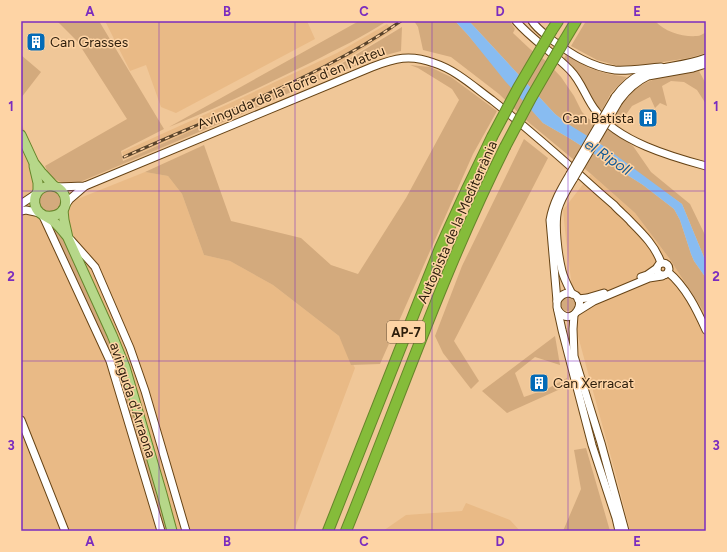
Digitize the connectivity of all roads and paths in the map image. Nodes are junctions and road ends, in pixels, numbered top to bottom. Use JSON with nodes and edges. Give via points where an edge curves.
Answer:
{"nodes":[{"id":1,"x":516,"y":21,"type":"edge"},
{"id":2,"x":532,"y":21,"type":"edge"},
{"id":3,"x":576,"y":21,"type":"edge"},
{"id":4,"x":555,"y":25,"type":"edge"},
{"id":5,"x":706,"y":58,"type":"edge"},
{"id":6,"x":706,"y":64,"type":"edge"},
{"id":7,"x":661,"y":68,"type":"junction"},
{"id":8,"x":617,"y":99,"type":"junction"},
{"id":9,"x":21,"y":136,"type":"edge"},
{"id":10,"x":34,"y":163,"type":"junction"},
{"id":11,"x":706,"y":166,"type":"edge"},
{"id":12,"x":572,"y":176,"type":"junction"},
{"id":13,"x":85,"y":186,"type":"junction"},
{"id":14,"x":55,"y":187,"type":"junction"},
{"id":15,"x":37,"y":193,"type":"junction"},
{"id":16,"x":21,"y":204,"type":"edge"},
{"id":17,"x":64,"y":208,"type":"junction"},
{"id":18,"x":21,"y":211,"type":"edge"},
{"id":19,"x":43,"y":215,"type":"junction"},
{"id":20,"x":68,"y":238,"type":"junction"},
{"id":21,"x":659,"y":266,"type":"junction"},
{"id":22,"x":665,"y":274,"type":"junction"},
{"id":23,"x":572,"y":294,"type":"junction"},
{"id":24,"x":578,"y":299,"type":"junction"},
{"id":25,"x":557,"y":301,"type":"junction"},
{"id":26,"x":557,"y":310,"type":"junction"},
{"id":27,"x":576,"y":313,"type":"junction"},
{"id":28,"x":706,"y":330,"type":"edge"},
{"id":29,"x":21,"y":420,"type":"edge"},
{"id":30,"x":65,"y":531,"type":"edge"},
{"id":31,"x":161,"y":531,"type":"edge"},
{"id":32,"x":172,"y":531,"type":"edge"},
{"id":33,"x":186,"y":531,"type":"edge"},
{"id":34,"x":328,"y":531,"type":"edge"},
{"id":35,"x":346,"y":531,"type":"edge"},
{"id":36,"x":618,"y":531,"type":"edge"},
{"id":37,"x":625,"y":531,"type":"edge"}],
"edges":[{"from":1,"to":11,"type":"street","via":[[572,72],[595,111],[610,126],[660,152]]},
{"from":2,"to":7,"type":"street","via":[[567,51],[589,63],[620,70]]},
{"from":3,"to":35,"type":"highway","name":"Autopista de la Mediterrània","number":"AP-7","bridge":true,"via":[[531,98],[479,202],[448,273]]},
{"from":4,"to":34,"type":"highway","name":"Autopista de la Mediterrània","number":"AP-7","bridge":true,"via":[[492,137],[434,260]]},
{"from":5,"to":7,"type":"street"},
{"from":6,"to":8,"type":"street","via":[[642,79]]},
{"from":7,"to":8,"type":"street","via":[[635,77],[623,87]]},
{"from":8,"to":12,"type":"street","bridge":true},
{"from":9,"to":10,"type":"main road"},
{"from":10,"to":14,"type":"main road"},
{"from":10,"to":15,"type":"main road"},
{"from":12,"to":23,"type":"street","via":[[558,209],[556,221],[560,262]]},
{"from":12,"to":25,"type":"street","via":[[557,196],[551,211]]},
{"from":13,"to":14,"type":"street","name":"Avinguda de la Torre d'en Mateu"},
{"from":13,"to":17,"type":"street","name":"Avinguda de la Torre d'en Mateu"},
{"from":13,"to":21,"type":"street","name":"Avinguda de la Torre d'en Mateu","via":[[372,67],[399,58],[411,58],[435,63],[469,82],[537,137],[630,220],[654,248]]},
{"from":14,"to":15,"type":"main road","via":[[43,187]]},
{"from":14,"to":17,"type":"main road","via":[[65,196]]},
{"from":15,"to":16,"type":"street"},
{"from":15,"to":19,"type":"main road","via":[[34,201]]},
{"from":17,"to":19,"type":"main road","via":[[55,216]]},
{"from":17,"to":20,"type":"main road"},
{"from":18,"to":19,"type":"street"},
{"from":19,"to":20,"type":"main road","via":[[58,225]]},
{"from":19,"to":31,"type":"street","name":"avinguda d'Arraona","via":[[110,361]]},
{"from":20,"to":32,"type":"main road","via":[[121,358]]},
{"from":20,"to":33,"type":"street","name":"avinguda d'Arraona","via":[[95,267],[130,348]]},
{"from":21,"to":22,"type":"street","via":[[656,270],[658,274]]},
{"from":21,"to":22,"type":"street","via":[[663,263],[667,265],[669,269]]},
{"from":21,"to":24,"type":"street","via":[[647,275],[599,295]]},
{"from":22,"to":27,"type":"street","via":[[594,301]]},
{"from":22,"to":28,"type":"street","via":[[677,280]]},
{"from":23,"to":24,"type":"street"},
{"from":23,"to":25,"type":"street","via":[[561,295]]},
{"from":24,"to":27,"type":"street","via":[[580,305]]},
{"from":25,"to":26,"type":"street"},
{"from":26,"to":27,"type":"street","via":[[566,316]]},
{"from":26,"to":36,"type":"street","via":[[592,445]]},
{"from":27,"to":37,"type":"street","via":[[573,329],[574,356]]},
{"from":29,"to":30,"type":"street"}]}
